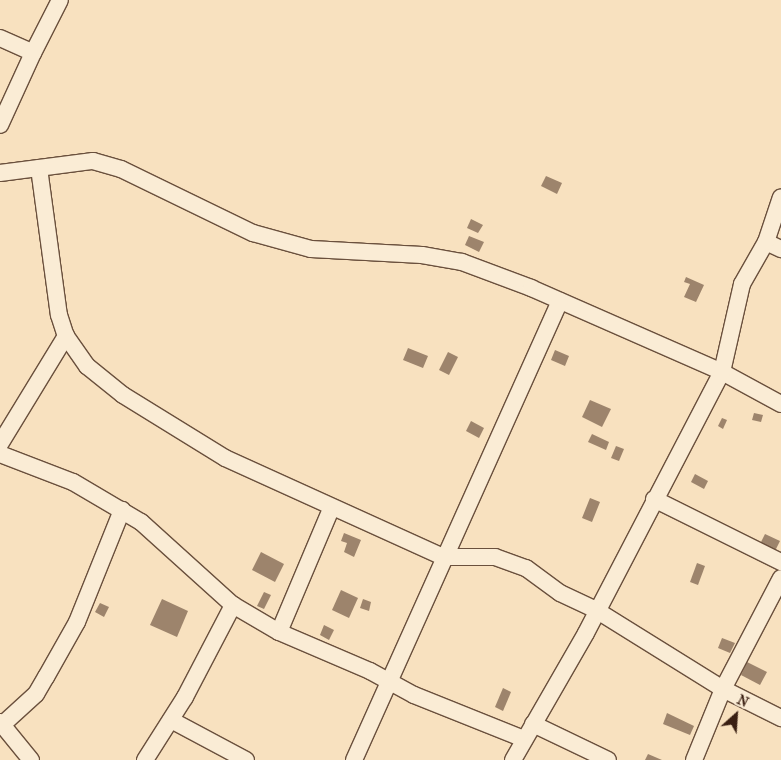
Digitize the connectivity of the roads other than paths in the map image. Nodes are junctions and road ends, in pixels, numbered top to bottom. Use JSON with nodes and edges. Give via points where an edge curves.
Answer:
{"nodes":[{"id":1,"x":60,"y":0,"type":"edge"},
{"id":2,"x":0,"y":38,"type":"edge"},
{"id":3,"x":33,"y":53,"type":"junction"},
{"id":4,"x":0,"y":124,"type":"edge"},
{"id":5,"x":39,"y":168,"type":"junction"},
{"id":6,"x":0,"y":173,"type":"edge"},
{"id":7,"x":781,"y":197,"type":"edge"},
{"id":8,"x":766,"y":242,"type":"junction"},
{"id":9,"x":781,"y":249,"type":"edge"},
{"id":10,"x":560,"y":301,"type":"junction"},
{"id":11,"x":66,"y":336,"type":"junction"},
{"id":12,"x":722,"y":372,"type":"junction"},
{"id":13,"x":781,"y":404,"type":"edge"},
{"id":14,"x":0,"y":444,"type":"edge"},
{"id":15,"x":0,"y":454,"type":"edge"},
{"id":16,"x":654,"y":500,"type":"junction"},
{"id":17,"x":331,"y":509,"type":"junction"},
{"id":18,"x":122,"y":510,"type":"junction"},
{"id":19,"x":442,"y":557,"type":"junction"},
{"id":20,"x":781,"y":562,"type":"edge"},
{"id":21,"x":781,"y":578,"type":"edge"},
{"id":22,"x":233,"y":605,"type":"junction"},
{"id":23,"x":596,"y":610,"type":"junction"},
{"id":24,"x":279,"y":632,"type":"junction"},
{"id":25,"x":389,"y":682,"type":"junction"},
{"id":26,"x":723,"y":689,"type":"junction"},
{"id":27,"x":781,"y":718,"type":"edge"},
{"id":28,"x":171,"y":720,"type":"junction"},
{"id":29,"x":1,"y":723,"type":"edge"},
{"id":30,"x":533,"y":724,"type":"junction"},
{"id":31,"x":524,"y":739,"type":"junction"},
{"id":32,"x":31,"y":760,"type":"edge"},
{"id":33,"x":145,"y":760,"type":"edge"},
{"id":34,"x":246,"y":760,"type":"edge"},
{"id":35,"x":354,"y":760,"type":"edge"},
{"id":36,"x":513,"y":760,"type":"edge"},
{"id":37,"x":608,"y":760,"type":"edge"},
{"id":38,"x":694,"y":760,"type":"edge"}],
"edges":[{"from":1,"to":3,"type":"street"},
{"from":2,"to":3,"type":"street"},
{"from":3,"to":4,"type":"street"},
{"from":5,"to":6,"type":"street"},
{"from":5,"to":10,"type":"street","via":[[93,162],[121,169],[254,233],[311,249],[422,254],[462,262]]},
{"from":5,"to":11,"type":"street","via":[[59,315]]},
{"from":7,"to":8,"type":"street"},
{"from":8,"to":9,"type":"street"},
{"from":8,"to":12,"type":"street","via":[[742,284]]},
{"from":10,"to":12,"type":"street"},
{"from":10,"to":19,"type":"street"},
{"from":11,"to":14,"type":"street"},
{"from":11,"to":17,"type":"street","via":[[87,366],[123,395],[225,458]]},
{"from":12,"to":13,"type":"street"},
{"from":12,"to":16,"type":"street"},
{"from":15,"to":18,"type":"street","via":[[73,482]]},
{"from":16,"to":20,"type":"street"},
{"from":16,"to":23,"type":"street"},
{"from":17,"to":19,"type":"street"},
{"from":17,"to":24,"type":"street"},
{"from":18,"to":22,"type":"street","via":[[141,522]]},
{"from":18,"to":29,"type":"street","via":[[77,622],[46,677],[36,694]]},
{"from":19,"to":23,"type":"street","via":[[495,557],[509,561],[526,568],[577,603]]},
{"from":19,"to":25,"type":"street"},
{"from":21,"to":26,"type":"street"},
{"from":22,"to":24,"type":"street"},
{"from":22,"to":28,"type":"street"},
{"from":23,"to":26,"type":"street"},
{"from":23,"to":30,"type":"street"},
{"from":24,"to":25,"type":"street"},
{"from":25,"to":31,"type":"street"},
{"from":25,"to":35,"type":"street"},
{"from":26,"to":27,"type":"street"},
{"from":26,"to":38,"type":"street"},
{"from":28,"to":33,"type":"street"},
{"from":28,"to":34,"type":"street"},
{"from":29,"to":32,"type":"street"},
{"from":30,"to":31,"type":"street"},
{"from":30,"to":37,"type":"street"},
{"from":31,"to":36,"type":"street"}]}
